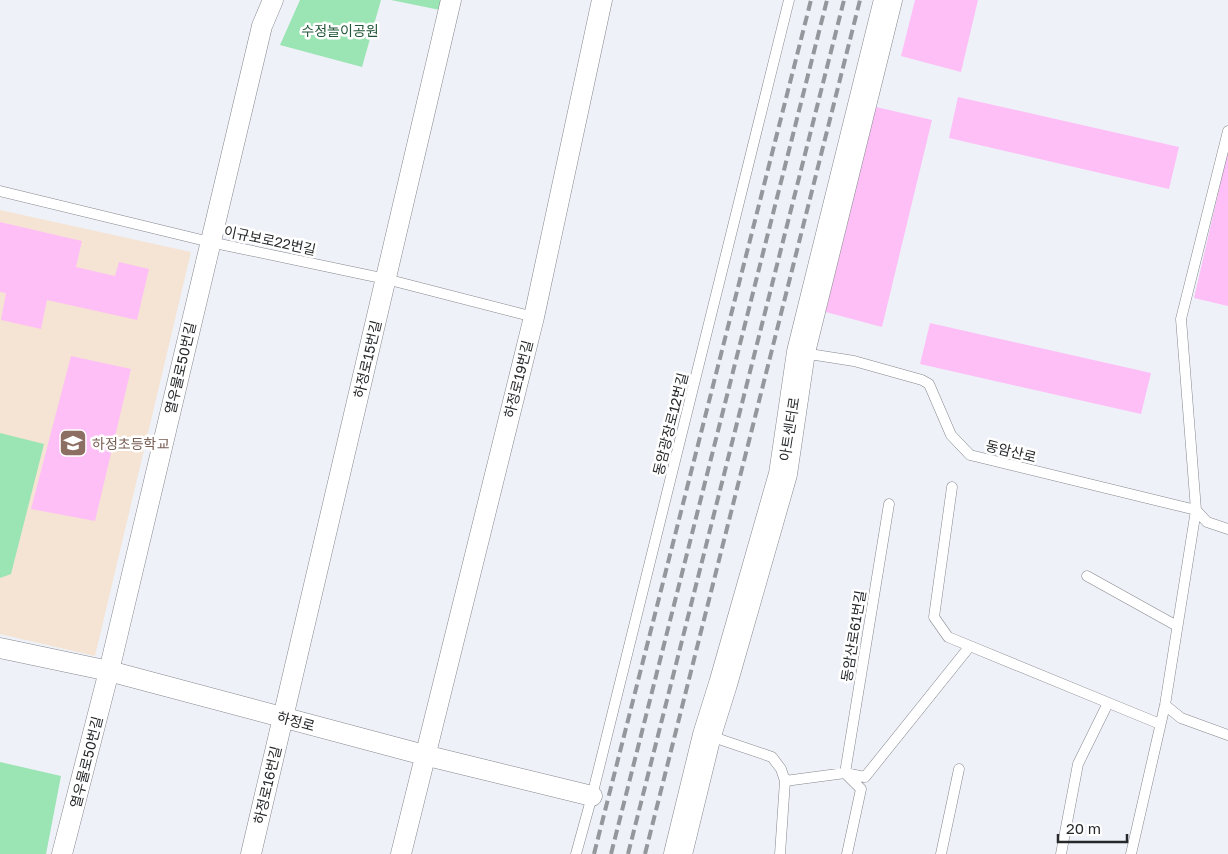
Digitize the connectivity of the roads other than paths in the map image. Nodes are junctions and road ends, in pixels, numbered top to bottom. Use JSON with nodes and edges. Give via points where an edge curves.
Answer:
{"nodes":[{"id":1,"x":273,"y":0,"type":"edge"},
{"id":2,"x":451,"y":0,"type":"edge"},
{"id":3,"x":602,"y":0,"type":"edge"},
{"id":4,"x":789,"y":0,"type":"edge"},
{"id":5,"x":888,"y":0,"type":"edge"},
{"id":6,"x":1228,"y":131,"type":"edge"},
{"id":7,"x":0,"y":191,"type":"edge"},
{"id":8,"x":210,"y":242,"type":"junction"},
{"id":9,"x":386,"y":279,"type":"junction"},
{"id":10,"x":534,"y":318,"type":"junction"},
{"id":11,"x":801,"y":352,"type":"junction"},
{"id":12,"x":952,"y":487,"type":"dead end"},
{"id":13,"x":889,"y":504,"type":"dead end"},
{"id":14,"x":1196,"y":510,"type":"junction"},
{"id":15,"x":1228,"y":529,"type":"edge"},
{"id":16,"x":1087,"y":576,"type":"dead end"},
{"id":17,"x":1177,"y":626,"type":"junction"},
{"id":18,"x":970,"y":646,"type":"junction"},
{"id":19,"x":0,"y":648,"type":"edge"},
{"id":20,"x":109,"y":672,"type":"junction"},
{"id":21,"x":1108,"y":703,"type":"junction"},
{"id":22,"x":1164,"y":704,"type":"junction"},
{"id":23,"x":282,"y":717,"type":"junction"},
{"id":24,"x":1160,"y":724,"type":"junction"},
{"id":25,"x":707,"y":735,"type":"junction"},
{"id":26,"x":1228,"y":735,"type":"edge"},
{"id":27,"x":424,"y":755,"type":"junction"},
{"id":28,"x":959,"y":769,"type":"dead end"},
{"id":29,"x":845,"y":774,"type":"junction"},
{"id":30,"x":785,"y":781,"type":"junction"},
{"id":31,"x":592,"y":796,"type":"junction"},
{"id":32,"x":62,"y":854,"type":"edge"},
{"id":33,"x":251,"y":854,"type":"edge"},
{"id":34,"x":401,"y":854,"type":"edge"},
{"id":35,"x":576,"y":854,"type":"edge"},
{"id":36,"x":678,"y":854,"type":"edge"},
{"id":37,"x":780,"y":854,"type":"edge"},
{"id":38,"x":847,"y":854,"type":"edge"},
{"id":39,"x":941,"y":854,"type":"edge"},
{"id":40,"x":1061,"y":854,"type":"edge"},
{"id":41,"x":1131,"y":854,"type":"edge"}],
"edges":[{"from":1,"to":8,"type":"street","name":"열우물로50번길","via":[[262,26]]},
{"from":2,"to":9,"type":"street","name":"하정로15번길"},
{"from":3,"to":10,"type":"street","name":"하정로19번길"},
{"from":4,"to":31,"type":"lane","name":"동암광장로12번길"},
{"from":5,"to":11,"type":"street","name":"아트센터로"},
{"from":6,"to":14,"type":"lane","via":[[1181,319]]},
{"from":7,"to":8,"type":"lane","name":"이규보로22번길"},
{"from":8,"to":9,"type":"lane","name":"이규보로22번길"},
{"from":8,"to":20,"type":"street","name":"열우물로50번길"},
{"from":9,"to":10,"type":"lane","name":"이규보로22번길"},
{"from":9,"to":23,"type":"street","name":"하정로15번길"},
{"from":10,"to":27,"type":"street","name":"하정로19번길"},
{"from":11,"to":14,"type":"lane","name":"동암산로","via":[[854,361],[929,384],[951,435],[970,455]]},
{"from":11,"to":25,"type":"street","name":"아트센터로","via":[[783,474]]},
{"from":12,"to":18,"type":"lane","via":[[934,617],[948,637]]},
{"from":13,"to":29,"type":"lane","name":"동암산로61번길"},
{"from":14,"to":15,"type":"lane","name":"동암산로","via":[[1207,522]]},
{"from":14,"to":17,"type":"lane"},
{"from":16,"to":17,"type":"lane"},
{"from":17,"to":22,"type":"lane"},
{"from":18,"to":21,"type":"lane"},
{"from":18,"to":29,"type":"lane","via":[[866,777]]},
{"from":19,"to":20,"type":"street","name":"하정로"},
{"from":20,"to":23,"type":"street","name":"하정로"},
{"from":20,"to":32,"type":"street","name":"열우물로50번길"},
{"from":21,"to":24,"type":"lane"},
{"from":21,"to":40,"type":"lane","via":[[1078,764]]},
{"from":22,"to":24,"type":"lane"},
{"from":22,"to":26,"type":"lane","via":[[1181,718]]},
{"from":23,"to":27,"type":"street","name":"하정로"},
{"from":23,"to":33,"type":"street","name":"하정로16번길"},
{"from":24,"to":41,"type":"lane"},
{"from":25,"to":30,"type":"lane","via":[[772,757]]},
{"from":25,"to":36,"type":"street","name":"아트센터로"},
{"from":27,"to":31,"type":"street","name":"하정로"},
{"from":27,"to":34,"type":"street","name":"하정로19번길"},
{"from":28,"to":39,"type":"lane"},
{"from":29,"to":30,"type":"lane"},
{"from":29,"to":38,"type":"lane","via":[[861,789]]},
{"from":30,"to":37,"type":"lane"},
{"from":31,"to":35,"type":"lane","name":"동암광장로12번길"}]}
